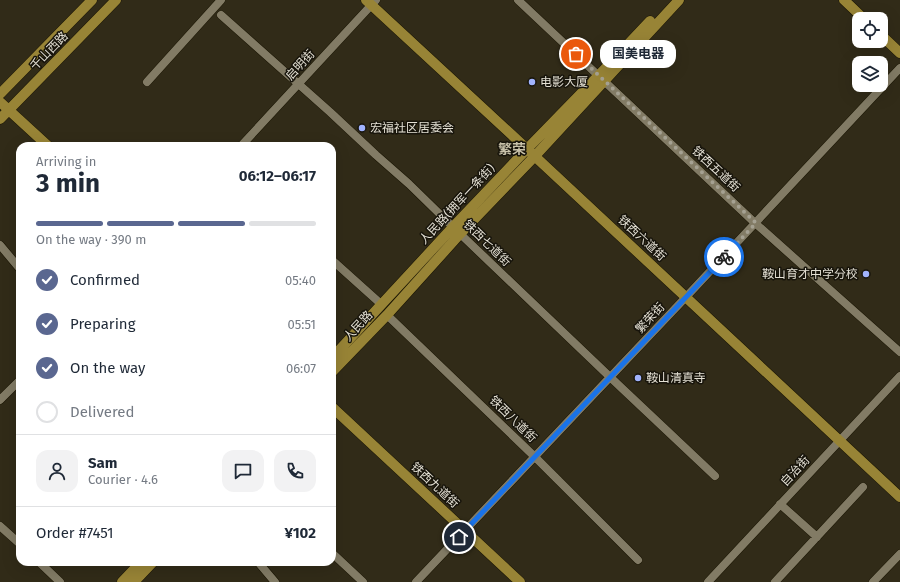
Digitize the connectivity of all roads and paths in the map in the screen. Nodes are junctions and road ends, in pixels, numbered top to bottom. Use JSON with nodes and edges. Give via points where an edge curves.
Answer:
{"nodes":[{"id":1,"x":92,"y":0,"type":"edge"},
{"id":2,"x":116,"y":0,"type":"edge"},
{"id":3,"x":221,"y":0,"type":"edge"},
{"id":4,"x":518,"y":0,"type":"edge"},
{"id":5,"x":669,"y":0,"type":"edge"},
{"id":6,"x":679,"y":0,"type":"edge"},
{"id":7,"x":844,"y":0,"type":"edge"},
{"id":8,"x":371,"y":2,"type":"edge"},
{"id":9,"x":857,"y":12,"type":"edge"},
{"id":10,"x":221,"y":15,"type":"dead end"},
{"id":11,"x":888,"y":42,"type":"edge"},
{"id":12,"x":900,"y":53,"type":"edge"},
{"id":13,"x":900,"y":68,"type":"edge"},
{"id":14,"x":602,"y":78,"type":"junction"},
{"id":15,"x":147,"y":82,"type":"dead end"},
{"id":16,"x":299,"y":84,"type":"junction"},
{"id":17,"x":0,"y":94,"type":"edge"},
{"id":18,"x":0,"y":102,"type":"edge"},
{"id":19,"x":9,"y":110,"type":"junction"},
{"id":20,"x":0,"y":119,"type":"edge"},
{"id":21,"x":44,"y":142,"type":"edge"},
{"id":22,"x":245,"y":142,"type":"edge"},
{"id":23,"x":531,"y":152,"type":"junction"},
{"id":24,"x":756,"y":223,"type":"junction"},
{"id":25,"x":457,"y":230,"type":"junction"},
{"id":26,"x":0,"y":245,"type":"edge"},
{"id":27,"x":16,"y":264,"type":"edge"},
{"id":28,"x":336,"y":264,"type":"edge"},
{"id":29,"x":686,"y":297,"type":"junction"},
{"id":30,"x":382,"y":304,"type":"junction"},
{"id":31,"x":386,"y":315,"type":"junction"},
{"id":32,"x":900,"y":352,"type":"edge"},
{"id":33,"x":336,"y":354,"type":"edge"},
{"id":34,"x":336,"y":368,"type":"edge"},
{"id":35,"x":900,"y":376,"type":"edge"},
{"id":36,"x":610,"y":378,"type":"junction"},
{"id":37,"x":16,"y":384,"type":"edge"},
{"id":38,"x":0,"y":400,"type":"edge"},
{"id":39,"x":336,"y":412,"type":"edge"},
{"id":40,"x":840,"y":440,"type":"junction"},
{"id":41,"x":535,"y":457,"type":"junction"},
{"id":42,"x":715,"y":476,"type":"dead end"},
{"id":43,"x":863,"y":487,"type":"dead end"},
{"id":44,"x":900,"y":497,"type":"edge"},
{"id":45,"x":780,"y":504,"type":"junction"},
{"id":46,"x":0,"y":526,"type":"edge"},
{"id":47,"x":465,"y":531,"type":"junction"},
{"id":48,"x":817,"y":537,"type":"junction"},
{"id":49,"x":16,"y":540,"type":"edge"},
{"id":50,"x":900,"y":554,"type":"edge"},
{"id":51,"x":336,"y":557,"type":"edge"},
{"id":52,"x":638,"y":560,"type":"dead end"},
{"id":53,"x":43,"y":566,"type":"edge"},
{"id":54,"x":137,"y":566,"type":"edge"},
{"id":55,"x":149,"y":566,"type":"edge"},
{"id":56,"x":261,"y":566,"type":"edge"},
{"id":57,"x":713,"y":580,"type":"edge"},
{"id":58,"x":60,"y":582,"type":"edge"},
{"id":59,"x":122,"y":582,"type":"edge"},
{"id":60,"x":134,"y":582,"type":"edge"},
{"id":61,"x":275,"y":582,"type":"edge"},
{"id":62,"x":363,"y":582,"type":"edge"},
{"id":63,"x":416,"y":582,"type":"edge"},
{"id":64,"x":520,"y":582,"type":"edge"},
{"id":65,"x":775,"y":582,"type":"edge"},
{"id":66,"x":873,"y":582,"type":"edge"}],
"edges":[{"from":1,"to":17,"type":"main road","name":"千山西路"},
{"from":2,"to":19,"type":"main road","name":"千山西路"},
{"from":3,"to":15,"type":"street"},
{"from":4,"to":14,"type":"street","name":"铁西五道街"},
{"from":5,"to":14,"type":"main road","name":"人民路(拥军一条街)"},
{"from":6,"to":14,"type":"main road"},
{"from":7,"to":9,"type":"main road"},
{"from":8,"to":16,"type":"street","name":"启明街"},
{"from":8,"to":23,"type":"main road","name":"铁西六道街"},
{"from":10,"to":16,"type":"street","name":"铁西七道街"},
{"from":11,"to":12,"type":"main road"},
{"from":13,"to":24,"type":"street","name":"繁荣街"},
{"from":14,"to":23,"type":"main road","name":"人民路(拥军一条街)"},
{"from":14,"to":24,"type":"street","name":"铁西五道街"},
{"from":16,"to":22,"type":"street","name":"启明街"},
{"from":16,"to":25,"type":"street","name":"铁西七道街"},
{"from":18,"to":19,"type":"main road"},
{"from":19,"to":20,"type":"main road","name":"千山西路"},
{"from":19,"to":21,"type":"main road"},
{"from":23,"to":25,"type":"main road","name":"人民路(拥军一条街)"},
{"from":23,"to":29,"type":"main road","name":"铁西六道街"},
{"from":24,"to":29,"type":"street","name":"繁荣街"},
{"from":24,"to":32,"type":"street","name":"铁西五道街"},
{"from":25,"to":30,"type":"main road","name":"人民路(拥军一条街)"},
{"from":25,"to":31,"type":"main road","name":"人民路"},
{"from":25,"to":36,"type":"street","name":"铁西七道街"},
{"from":26,"to":27,"type":"street"},
{"from":28,"to":30,"type":"street"},
{"from":29,"to":36,"type":"street","name":"繁荣街"},
{"from":29,"to":40,"type":"main road","name":"铁西六道街"},
{"from":30,"to":33,"type":"main road","name":"人民路(拥军一条街)"},
{"from":31,"to":34,"type":"main road","name":"人民路"},
{"from":31,"to":41,"type":"street","name":"铁西八道街"},
{"from":35,"to":40,"type":"street","name":"自治街"},
{"from":36,"to":41,"type":"street","name":"繁荣街"},
{"from":36,"to":42,"type":"street","name":"铁西七道街"},
{"from":37,"to":38,"type":"street"},
{"from":39,"to":47,"type":"main road","name":"铁西九道街"},
{"from":40,"to":44,"type":"main road","name":"铁西六道街"},
{"from":40,"to":45,"type":"street","name":"自治街"},
{"from":41,"to":47,"type":"street","name":"繁荣街"},
{"from":41,"to":52,"type":"street","name":"铁西八道街"},
{"from":43,"to":48,"type":"street"},
{"from":45,"to":48,"type":"street"},
{"from":45,"to":57,"type":"street","name":"自治街"},
{"from":46,"to":49,"type":"street"},
{"from":47,"to":63,"type":"street","name":"繁荣街"},
{"from":47,"to":64,"type":"main road","name":"铁西九道街"},
{"from":48,"to":65,"type":"street"},
{"from":50,"to":66,"type":"street"},
{"from":51,"to":62,"type":"street"},
{"from":53,"to":58,"type":"street"},
{"from":54,"to":59,"type":"main road"},
{"from":55,"to":60,"type":"main road"},
{"from":56,"to":61,"type":"street"}]}
